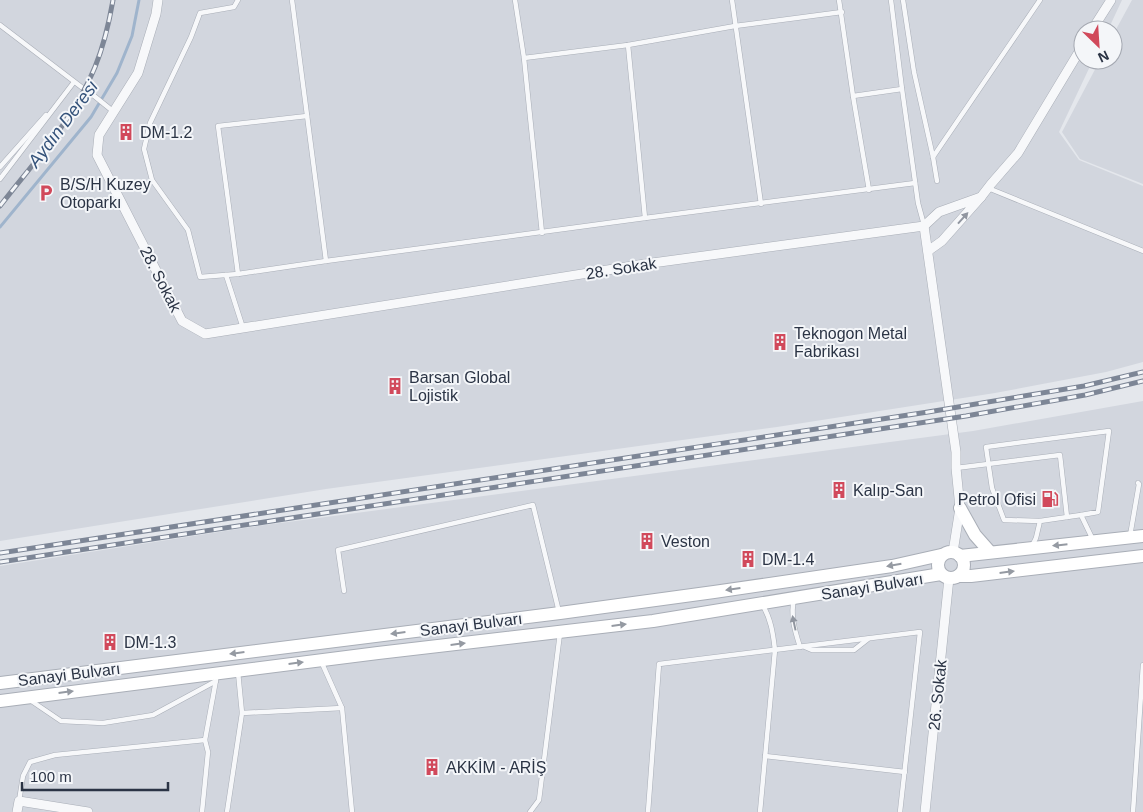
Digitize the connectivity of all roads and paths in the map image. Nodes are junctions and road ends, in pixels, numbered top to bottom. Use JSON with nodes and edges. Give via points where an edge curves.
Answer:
{"nodes":[{"id":1,"x":158,"y":0,"type":"edge"},
{"id":2,"x":238,"y":0,"type":"edge"},
{"id":3,"x":292,"y":0,"type":"edge"},
{"id":4,"x":515,"y":0,"type":"edge"},
{"id":5,"x":732,"y":0,"type":"edge"},
{"id":6,"x":840,"y":0,"type":"edge"},
{"id":7,"x":891,"y":0,"type":"edge"},
{"id":8,"x":904,"y":0,"type":"edge"},
{"id":9,"x":1040,"y":0,"type":"edge"},
{"id":10,"x":1111,"y":0,"type":"edge"},
{"id":11,"x":842,"y":12,"type":"junction"},
{"id":12,"x":1098,"y":20,"type":"edge"},
{"id":13,"x":0,"y":26,"type":"edge"},
{"id":14,"x":735,"y":26,"type":"junction"},
{"id":15,"x":628,"y":44,"type":"junction"},
{"id":16,"x":524,"y":58,"type":"junction"},
{"id":17,"x":1073,"y":62,"type":"edge"},
{"id":18,"x":74,"y":82,"type":"junction"},
{"id":19,"x":902,"y":89,"type":"junction"},
{"id":20,"x":853,"y":96,"type":"junction"},
{"id":21,"x":114,"y":112,"type":"junction"},
{"id":22,"x":307,"y":116,"type":"junction"},
{"id":23,"x":933,"y":158,"type":"junction"},
{"id":24,"x":0,"y":167,"type":"edge"},
{"id":25,"x":0,"y":179,"type":"edge"},
{"id":26,"x":937,"y":181,"type":"dead end"},
{"id":27,"x":915,"y":184,"type":"junction"},
{"id":28,"x":988,"y":188,"type":"junction"},
{"id":29,"x":869,"y":190,"type":"junction"},
{"id":30,"x":981,"y":197,"type":"junction"},
{"id":31,"x":761,"y":204,"type":"junction"},
{"id":32,"x":646,"y":218,"type":"junction"},
{"id":33,"x":924,"y":226,"type":"junction"},
{"id":34,"x":542,"y":233,"type":"junction"},
{"id":35,"x":928,"y":251,"type":"junction"},
{"id":36,"x":1143,"y":251,"type":"edge"},
{"id":37,"x":326,"y":261,"type":"junction"},
{"id":38,"x":238,"y":274,"type":"junction"},
{"id":39,"x":226,"y":275,"type":"junction"},
{"id":40,"x":242,"y":328,"type":"junction"},
{"id":41,"x":988,"y":464,"type":"junction"},
{"id":42,"x":956,"y":468,"type":"junction"},
{"id":43,"x":1138,"y":483,"type":"dead end"},
{"id":44,"x":960,"y":508,"type":"junction"},
{"id":45,"x":1081,"y":516,"type":"junction"},
{"id":46,"x":1067,"y":517,"type":"junction"},
{"id":47,"x":1040,"y":521,"type":"junction"},
{"id":48,"x":1143,"y":536,"type":"edge"},
{"id":49,"x":1130,"y":537,"type":"junction"},
{"id":50,"x":1094,"y":541,"type":"junction"},
{"id":51,"x":1031,"y":548,"type":"junction"},
{"id":52,"x":990,"y":552,"type":"junction"},
{"id":53,"x":952,"y":554,"type":"junction"},
{"id":54,"x":1143,"y":556,"type":"edge"},
{"id":55,"x":949,"y":576,"type":"junction"},
{"id":56,"x":344,"y":591,"type":"dead end"},
{"id":57,"x":794,"y":599,"type":"junction"},
{"id":58,"x":762,"y":604,"type":"junction"},
{"id":59,"x":560,"y":613,"type":"junction"},
{"id":60,"x":561,"y":632,"type":"junction"},
{"id":61,"x":869,"y":638,"type":"junction"},
{"id":62,"x":801,"y":647,"type":"junction"},
{"id":63,"x":775,"y":650,"type":"junction"},
{"id":64,"x":321,"y":660,"type":"junction"},
{"id":65,"x":1143,"y":665,"type":"edge"},
{"id":66,"x":238,"y":671,"type":"junction"},
{"id":67,"x":216,"y":677,"type":"junction"},
{"id":68,"x":0,"y":683,"type":"edge"},
{"id":69,"x":26,"y":698,"type":"junction"},
{"id":70,"x":0,"y":701,"type":"edge"},
{"id":71,"x":342,"y":708,"type":"junction"},
{"id":72,"x":242,"y":713,"type":"junction"},
{"id":73,"x":204,"y":740,"type":"junction"},
{"id":74,"x":765,"y":756,"type":"junction"},
{"id":75,"x":905,"y":772,"type":"junction"},
{"id":76,"x":19,"y":801,"type":"junction"},
{"id":77,"x":17,"y":812,"type":"edge"},
{"id":78,"x":88,"y":812,"type":"edge"},
{"id":79,"x":202,"y":812,"type":"edge"},
{"id":80,"x":227,"y":812,"type":"edge"},
{"id":81,"x":352,"y":812,"type":"edge"},
{"id":82,"x":530,"y":812,"type":"edge"},
{"id":83,"x":648,"y":812,"type":"edge"},
{"id":84,"x":760,"y":812,"type":"edge"},
{"id":85,"x":900,"y":812,"type":"edge"},
{"id":86,"x":925,"y":812,"type":"edge"},
{"id":87,"x":1133,"y":812,"type":"edge"}],
"edges":[{"from":1,"to":21,"type":"street","via":[[138,73]]},
{"from":2,"to":39,"type":"lane","via":[[234,7],[200,13],[150,124],[144,149],[152,180],[188,230],[200,277]]},
{"from":3,"to":22,"type":"lane"},
{"from":4,"to":16,"type":"lane"},
{"from":5,"to":14,"type":"lane"},
{"from":6,"to":11,"type":"lane"},
{"from":7,"to":19,"type":"lane"},
{"from":8,"to":23,"type":"lane","via":[[914,72]]},
{"from":9,"to":23,"type":"lane"},
{"from":10,"to":12,"type":"street"},
{"from":11,"to":14,"type":"lane"},
{"from":11,"to":20,"type":"lane"},
{"from":13,"to":18,"type":"lane"},
{"from":14,"to":15,"type":"lane"},
{"from":14,"to":31,"type":"lane"},
{"from":15,"to":16,"type":"lane"},
{"from":15,"to":32,"type":"lane"},
{"from":16,"to":34,"type":"lane"},
{"from":17,"to":28,"type":"street","via":[[1018,153]]},
{"from":18,"to":21,"type":"lane"},
{"from":18,"to":24,"type":"lane"},
{"from":18,"to":25,"type":"lane"},
{"from":19,"to":20,"type":"lane"},
{"from":19,"to":27,"type":"lane"},
{"from":20,"to":29,"type":"lane"},
{"from":21,"to":40,"type":"street","name":"28. Sokak","via":[[99,135],[98,155],[182,321],[205,334]]},
{"from":22,"to":37,"type":"lane"},
{"from":22,"to":38,"type":"lane","via":[[218,126]]},
{"from":23,"to":26,"type":"lane"},
{"from":27,"to":29,"type":"lane"},
{"from":27,"to":33,"type":"lane"},
{"from":28,"to":30,"type":"street"},
{"from":28,"to":36,"type":"lane"},
{"from":29,"to":31,"type":"lane"},
{"from":30,"to":33,"type":"street","via":[[939,212]]},
{"from":35,"to":30,"type":"street","one_way":true,"via":[[942,242]]},
{"from":31,"to":32,"type":"lane"},
{"from":32,"to":34,"type":"lane"},
{"from":33,"to":35,"type":"street"},
{"from":33,"to":40,"type":"street","name":"28. Sokak","via":[[644,264]]},
{"from":34,"to":37,"type":"lane"},
{"from":35,"to":42,"type":"street"},
{"from":37,"to":38,"type":"lane"},
{"from":38,"to":39,"type":"lane"},
{"from":39,"to":40,"type":"lane"},
{"from":41,"to":42,"type":"lane"},
{"from":41,"to":45,"type":"lane","via":[[986,447],[1109,431],[1098,512]]},
{"from":41,"to":46,"type":"lane","via":[[1060,455]]},
{"from":41,"to":47,"type":"lane","via":[[992,488],[1004,520]]},
{"from":42,"to":44,"type":"street"},
{"from":43,"to":49,"type":"lane"},
{"from":44,"to":52,"type":"main road","via":[[975,536]]},
{"from":44,"to":53,"type":"street"},
{"from":45,"to":46,"type":"lane"},
{"from":45,"to":50,"type":"lane"},
{"from":46,"to":47,"type":"lane"},
{"from":47,"to":51,"type":"lane"},
{"from":48,"to":49,"type":"main road","name":"Sanayi Bulvarı"},
{"from":49,"to":50,"type":"main road","name":"Sanayi Bulvarı"},
{"from":50,"to":51,"type":"main road","name":"Sanayi Bulvarı","one_way":true},
{"from":51,"to":52,"type":"main road","name":"Sanayi Bulvarı"},
{"from":52,"to":53,"type":"main road","name":"Sanayi Bulvarı"},
{"from":53,"to":55,"type":"main road","via":[[964,564],[964,569]]},
{"from":53,"to":55,"type":"main road","via":[[937,563],[938,571]]},
{"from":53,"to":59,"type":"main road","name":"Sanayi Bulvarı","one_way":true,"via":[[892,566]]},
{"from":55,"to":54,"type":"main road","name":"Sanayi Bulvarı","one_way":true},
{"from":55,"to":57,"type":"main road","name":"Sanayi Bulvarı"},
{"from":55,"to":86,"type":"street","name":"26. Sokak"},
{"from":56,"to":59,"type":"lane","via":[[338,550],[533,505]]},
{"from":57,"to":58,"type":"main road","name":"Sanayi Bulvarı"},
{"from":62,"to":57,"type":"lane","one_way":true,"via":[[791,609]]},
{"from":60,"to":58,"type":"main road","name":"Sanayi Bulvarı","one_way":true},
{"from":58,"to":63,"type":"lane","via":[[772,626]]},
{"from":59,"to":68,"type":"main road","name":"Sanayi Bulvarı","one_way":true},
{"from":64,"to":60,"type":"main road","name":"Sanayi Bulvarı","one_way":true},
{"from":60,"to":82,"type":"lane","via":[[539,800]]},
{"from":61,"to":62,"type":"lane"},
{"from":61,"to":62,"type":"lane","via":[[854,650]]},
{"from":61,"to":75,"type":"lane","via":[[920,632]]},
{"from":62,"to":63,"type":"lane"},
{"from":63,"to":74,"type":"lane"},
{"from":63,"to":83,"type":"lane","via":[[659,664]]},
{"from":66,"to":64,"type":"main road","name":"Sanayi Bulvarı","one_way":true},
{"from":64,"to":71,"type":"lane"},
{"from":65,"to":87,"type":"lane"},
{"from":66,"to":67,"type":"main road","name":"Sanayi Bulvarı"},
{"from":66,"to":72,"type":"lane"},
{"from":69,"to":67,"type":"main road","name":"Sanayi Bulvarı","one_way":true},
{"from":67,"to":69,"type":"lane","via":[[153,715],[103,723],[61,721]]},
{"from":67,"to":73,"type":"lane"},
{"from":69,"to":70,"type":"main road","name":"Sanayi Bulvarı"},
{"from":71,"to":72,"type":"lane"},
{"from":71,"to":81,"type":"lane"},
{"from":72,"to":80,"type":"lane"},
{"from":73,"to":76,"type":"lane","via":[[55,755],[30,762],[23,776]]},
{"from":73,"to":79,"type":"lane","via":[[208,752]]},
{"from":74,"to":75,"type":"lane"},
{"from":74,"to":84,"type":"lane"},
{"from":75,"to":85,"type":"lane"},
{"from":76,"to":77,"type":"street"},
{"from":76,"to":78,"type":"street"}]}
